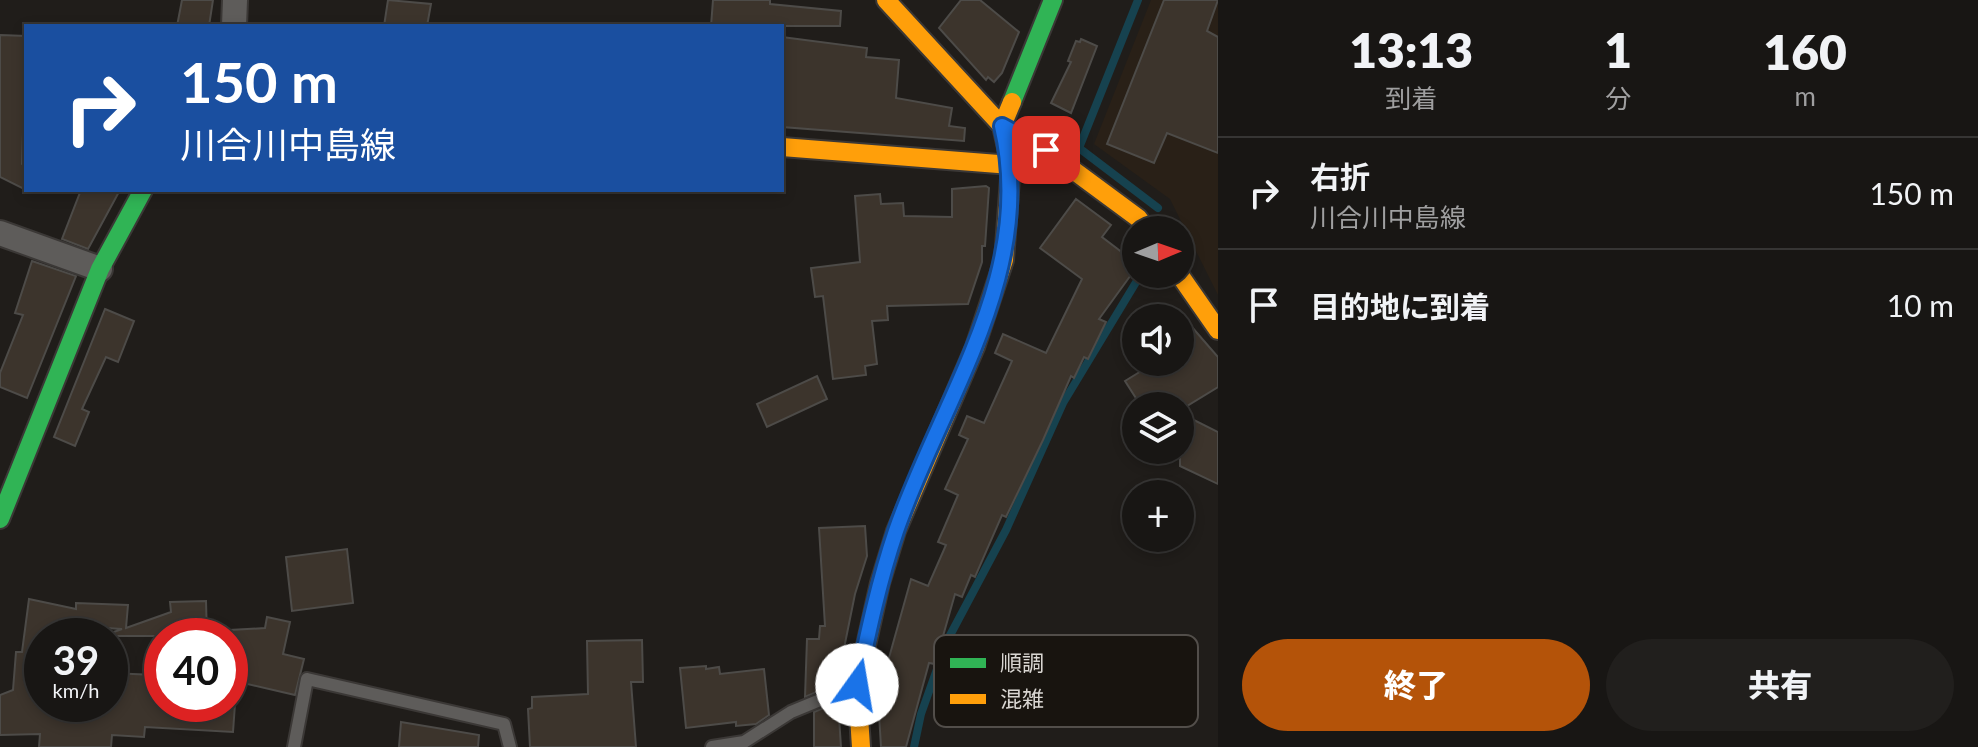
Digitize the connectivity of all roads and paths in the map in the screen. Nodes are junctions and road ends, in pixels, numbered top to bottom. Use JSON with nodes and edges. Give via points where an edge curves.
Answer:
{"nodes":[{"id":1,"x":235,"y":0,"type":"edge"},
{"id":2,"x":886,"y":0,"type":"edge"},
{"id":3,"x":1053,"y":0,"type":"edge"},
{"id":4,"x":234,"y":24,"type":"edge"},
{"id":5,"x":1002,"y":126,"type":"junction"},
{"id":6,"x":784,"y":147,"type":"edge"},
{"id":7,"x":1011,"y":165,"type":"junction"},
{"id":8,"x":142,"y":192,"type":"edge"},
{"id":9,"x":1135,"y":216,"type":"edge"},
{"id":10,"x":0,"y":233,"type":"edge"},
{"id":11,"x":100,"y":269,"type":"junction"},
{"id":12,"x":1189,"y":288,"type":"edge"},
{"id":13,"x":1218,"y":330,"type":"edge"},
{"id":14,"x":0,"y":519,"type":"edge"},
{"id":15,"x":857,"y":685,"type":"junction"},
{"id":16,"x":294,"y":747,"type":"edge"},
{"id":17,"x":510,"y":747,"type":"edge"},
{"id":18,"x":712,"y":747,"type":"edge"},
{"id":19,"x":861,"y":747,"type":"edge"}],
"edges":[{"from":1,"to":4,"type":"street"},
{"from":2,"to":5,"type":"street"},
{"from":3,"to":5,"type":"street"},
{"from":5,"to":7,"type":"street"},
{"from":5,"to":9,"type":"street","via":[[1046,150]]},
{"from":6,"to":7,"type":"street"},
{"from":7,"to":15,"type":"street","via":[[1004,260],[975,347],[896,531]]},
{"from":8,"to":11,"type":"street"},
{"from":10,"to":11,"type":"street"},
{"from":11,"to":14,"type":"street"},
{"from":12,"to":13,"type":"street"},
{"from":15,"to":18,"type":"lane","via":[[791,712],[744,742]]},
{"from":15,"to":19,"type":"street"},
{"from":16,"to":17,"type":"lane","via":[[307,679],[504,724]]}]}
